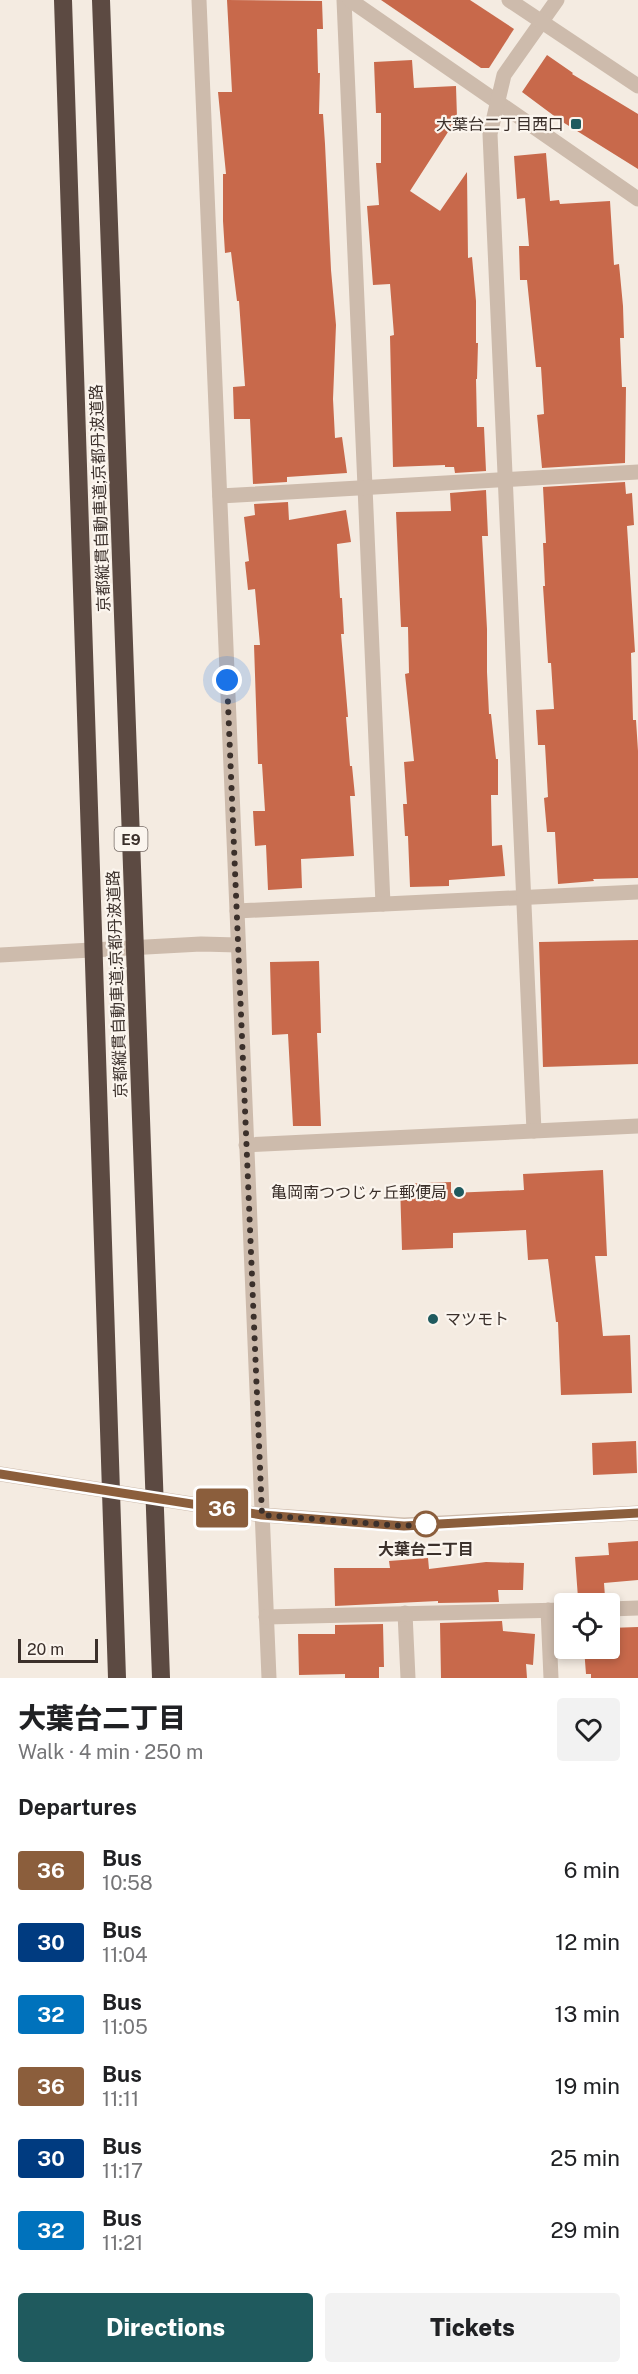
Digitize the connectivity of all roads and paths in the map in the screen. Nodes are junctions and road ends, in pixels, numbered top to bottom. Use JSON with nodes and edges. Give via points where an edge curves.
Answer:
{"nodes":[{"id":1,"x":63,"y":0,"type":"edge"},
{"id":2,"x":101,"y":0,"type":"edge"},
{"id":3,"x":199,"y":0,"type":"edge"},
{"id":4,"x":344,"y":0,"type":"edge"},
{"id":5,"x":350,"y":0,"type":"edge"},
{"id":6,"x":508,"y":0,"type":"edge"},
{"id":7,"x":557,"y":0,"type":"edge"},
{"id":8,"x":544,"y":21,"type":"junction"},
{"id":9,"x":638,"y":86,"type":"edge"},
{"id":10,"x":496,"y":101,"type":"junction"},
{"id":11,"x":638,"y":199,"type":"edge"},
{"id":12,"x":638,"y":472,"type":"edge"},
{"id":13,"x":506,"y":479,"type":"junction"},
{"id":14,"x":365,"y":487,"type":"junction"},
{"id":15,"x":220,"y":496,"type":"junction"},
{"id":16,"x":638,"y":892,"type":"edge"},
{"id":17,"x":524,"y":897,"type":"junction"},
{"id":18,"x":383,"y":904,"type":"junction"},
{"id":19,"x":237,"y":911,"type":"junction"},
{"id":20,"x":238,"y":945,"type":"junction"},
{"id":21,"x":6,"y":956,"type":"edge"},
{"id":22,"x":638,"y":1126,"type":"edge"},
{"id":23,"x":534,"y":1131,"type":"junction"},
{"id":24,"x":246,"y":1145,"type":"junction"},
{"id":25,"x":0,"y":1474,"type":"edge"},
{"id":26,"x":638,"y":1513,"type":"edge"},
{"id":27,"x":262,"y":1515,"type":"junction"},
{"id":28,"x":638,"y":1608,"type":"edge"},
{"id":29,"x":620,"y":1609,"type":"edge"},
{"id":30,"x":548,"y":1610,"type":"junction"},
{"id":31,"x":554,"y":1610,"type":"edge"},
{"id":32,"x":405,"y":1613,"type":"junction"},
{"id":33,"x":266,"y":1617,"type":"junction"},
{"id":34,"x":117,"y":1678,"type":"edge"},
{"id":35,"x":160,"y":1678,"type":"edge"},
{"id":36,"x":269,"y":1678,"type":"edge"},
{"id":37,"x":408,"y":1678,"type":"edge"},
{"id":38,"x":551,"y":1678,"type":"edge"}],
"edges":[{"from":1,"to":34,"type":"highway","name":"京都縦貫自動車道;京都丹波道路","number":"E9"},
{"from":2,"to":35,"type":"highway","name":"京都縦貫自動車道;京都丹波道路","number":"E9"},
{"from":3,"to":15,"type":"street"},
{"from":4,"to":14,"type":"street"},
{"from":5,"to":10,"type":"street"},
{"from":6,"to":8,"type":"street"},
{"from":7,"to":8,"type":"street"},
{"from":8,"to":9,"type":"street"},
{"from":8,"to":10,"type":"street","via":[[504,75]]},
{"from":10,"to":11,"type":"street"},
{"from":10,"to":13,"type":"street","via":[[490,134]]},
{"from":12,"to":13,"type":"street"},
{"from":13,"to":14,"type":"street"},
{"from":13,"to":17,"type":"street"},
{"from":14,"to":15,"type":"street"},
{"from":14,"to":18,"type":"street"},
{"from":15,"to":19,"type":"street"},
{"from":16,"to":17,"type":"street"},
{"from":17,"to":18,"type":"street"},
{"from":17,"to":23,"type":"street"},
{"from":18,"to":19,"type":"street"},
{"from":19,"to":20,"type":"street"},
{"from":20,"to":21,"type":"street"},
{"from":20,"to":24,"type":"street"},
{"from":22,"to":23,"type":"street"},
{"from":23,"to":24,"type":"street"},
{"from":24,"to":27,"type":"street"},
{"from":25,"to":27,"type":"street"},
{"from":26,"to":27,"type":"street","via":[[404,1526]]},
{"from":27,"to":33,"type":"street"},
{"from":28,"to":29,"type":"street"},
{"from":30,"to":31,"type":"street"},
{"from":30,"to":32,"type":"street"},
{"from":30,"to":38,"type":"street"},
{"from":32,"to":33,"type":"street"},
{"from":32,"to":37,"type":"street"},
{"from":33,"to":36,"type":"street"}]}
